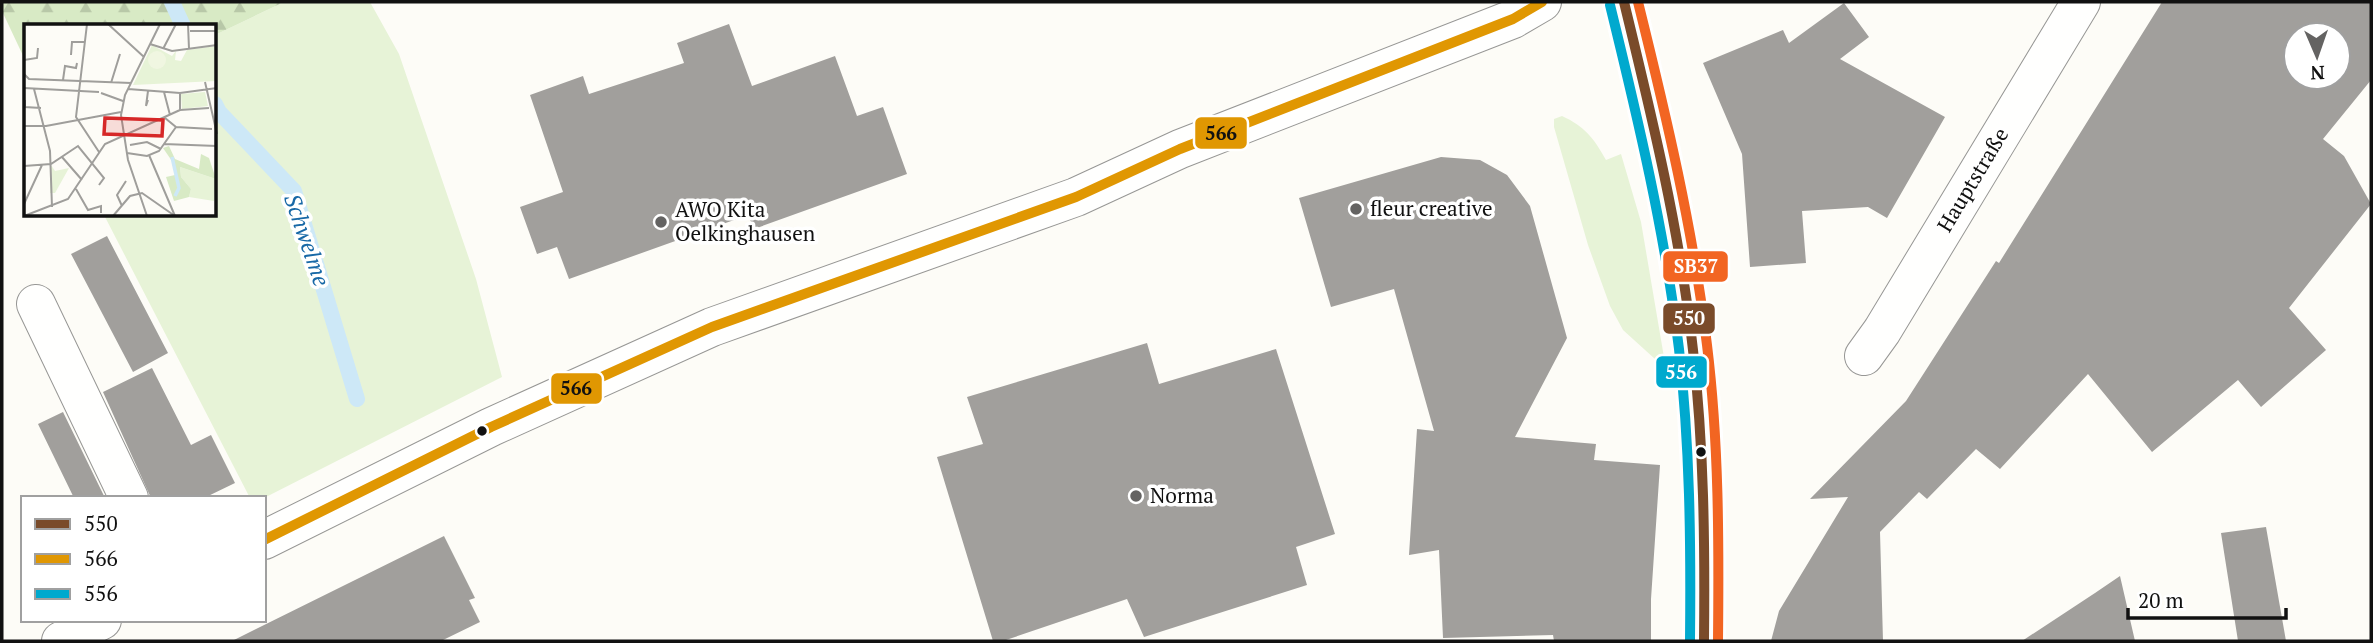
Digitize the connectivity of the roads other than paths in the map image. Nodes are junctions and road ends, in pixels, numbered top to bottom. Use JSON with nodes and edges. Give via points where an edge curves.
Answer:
{"nodes":[{"id":1,"x":1542,"y":2,"type":"edge"},
{"id":2,"x":1624,"y":2,"type":"edge"},
{"id":3,"x":2081,"y":2,"type":"edge"},
{"id":4,"x":36,"y":304,"type":"dead end"},
{"id":5,"x":1864,"y":356,"type":"dead end"},
{"id":6,"x":128,"y":496,"type":"edge"},
{"id":7,"x":266,"y":539,"type":"edge"},
{"id":8,"x":98,"y":622,"type":"edge"},
{"id":9,"x":61,"y":641,"type":"edge"},
{"id":10,"x":1704,"y":641,"type":"edge"}],
"edges":[{"from":1,"to":7,"type":"street","via":[[1513,19],[1181,149],[1076,197],[712,327],[491,427]]},
{"from":2,"to":10,"type":"main road","via":[[1651,114],[1689,318],[1704,504]]},
{"from":3,"to":5,"type":"street","name":"Hauptstraße"},
{"from":4,"to":6,"type":"street"},
{"from":8,"to":9,"type":"street"}]}
